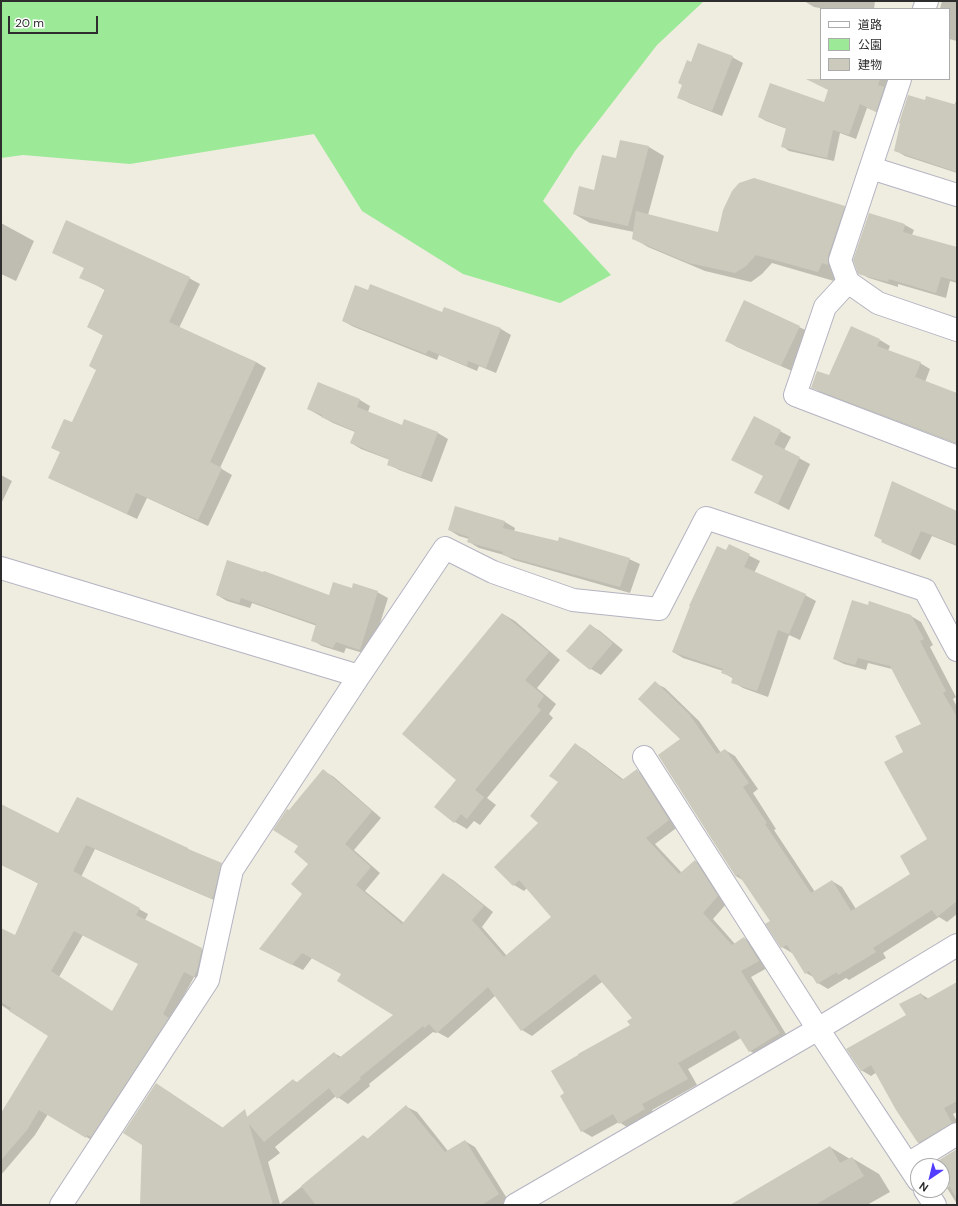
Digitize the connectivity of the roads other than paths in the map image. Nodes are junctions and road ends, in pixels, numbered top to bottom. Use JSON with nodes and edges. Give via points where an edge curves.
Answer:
{"nodes":[{"id":1,"x":900,"y":80,"type":"edge"},
{"id":2,"x":871,"y":168,"type":"junction"},
{"id":3,"x":957,"y":195,"type":"edge"},
{"id":4,"x":848,"y":282,"type":"junction"},
{"id":5,"x":957,"y":330,"type":"edge"},
{"id":6,"x":957,"y":457,"type":"edge"},
{"id":7,"x":1,"y":568,"type":"edge"},
{"id":8,"x":957,"y":650,"type":"edge"},
{"id":9,"x":359,"y":676,"type":"junction"},
{"id":10,"x":644,"y":757,"type":"dead end"},
{"id":11,"x":957,"y":945,"type":"edge"},
{"id":12,"x":818,"y":1029,"type":"junction"},
{"id":13,"x":957,"y":1134,"type":"edge"},
{"id":14,"x":929,"y":1158,"type":"edge"},
{"id":15,"x":910,"y":1167,"type":"edge"},
{"id":16,"x":61,"y":1205,"type":"edge"},
{"id":17,"x":515,"y":1205,"type":"edge"}],
"edges":[{"from":1,"to":2,"type":"street"},
{"from":2,"to":3,"type":"street"},
{"from":2,"to":4,"type":"street","via":[[840,260]]},
{"from":4,"to":5,"type":"street","via":[[878,303]]},
{"from":4,"to":6,"type":"street","via":[[825,307],[795,395]]},
{"from":7,"to":9,"type":"street"},
{"from":8,"to":9,"type":"street","via":[[924,590],[706,518],[659,609],[573,600],[493,572],[445,548]]},
{"from":9,"to":16,"type":"street","via":[[232,870],[208,980]]},
{"from":10,"to":12,"type":"street"},
{"from":11,"to":12,"type":"street"},
{"from":12,"to":15,"type":"street"},
{"from":12,"to":17,"type":"street"},
{"from":13,"to":14,"type":"street"}]}
